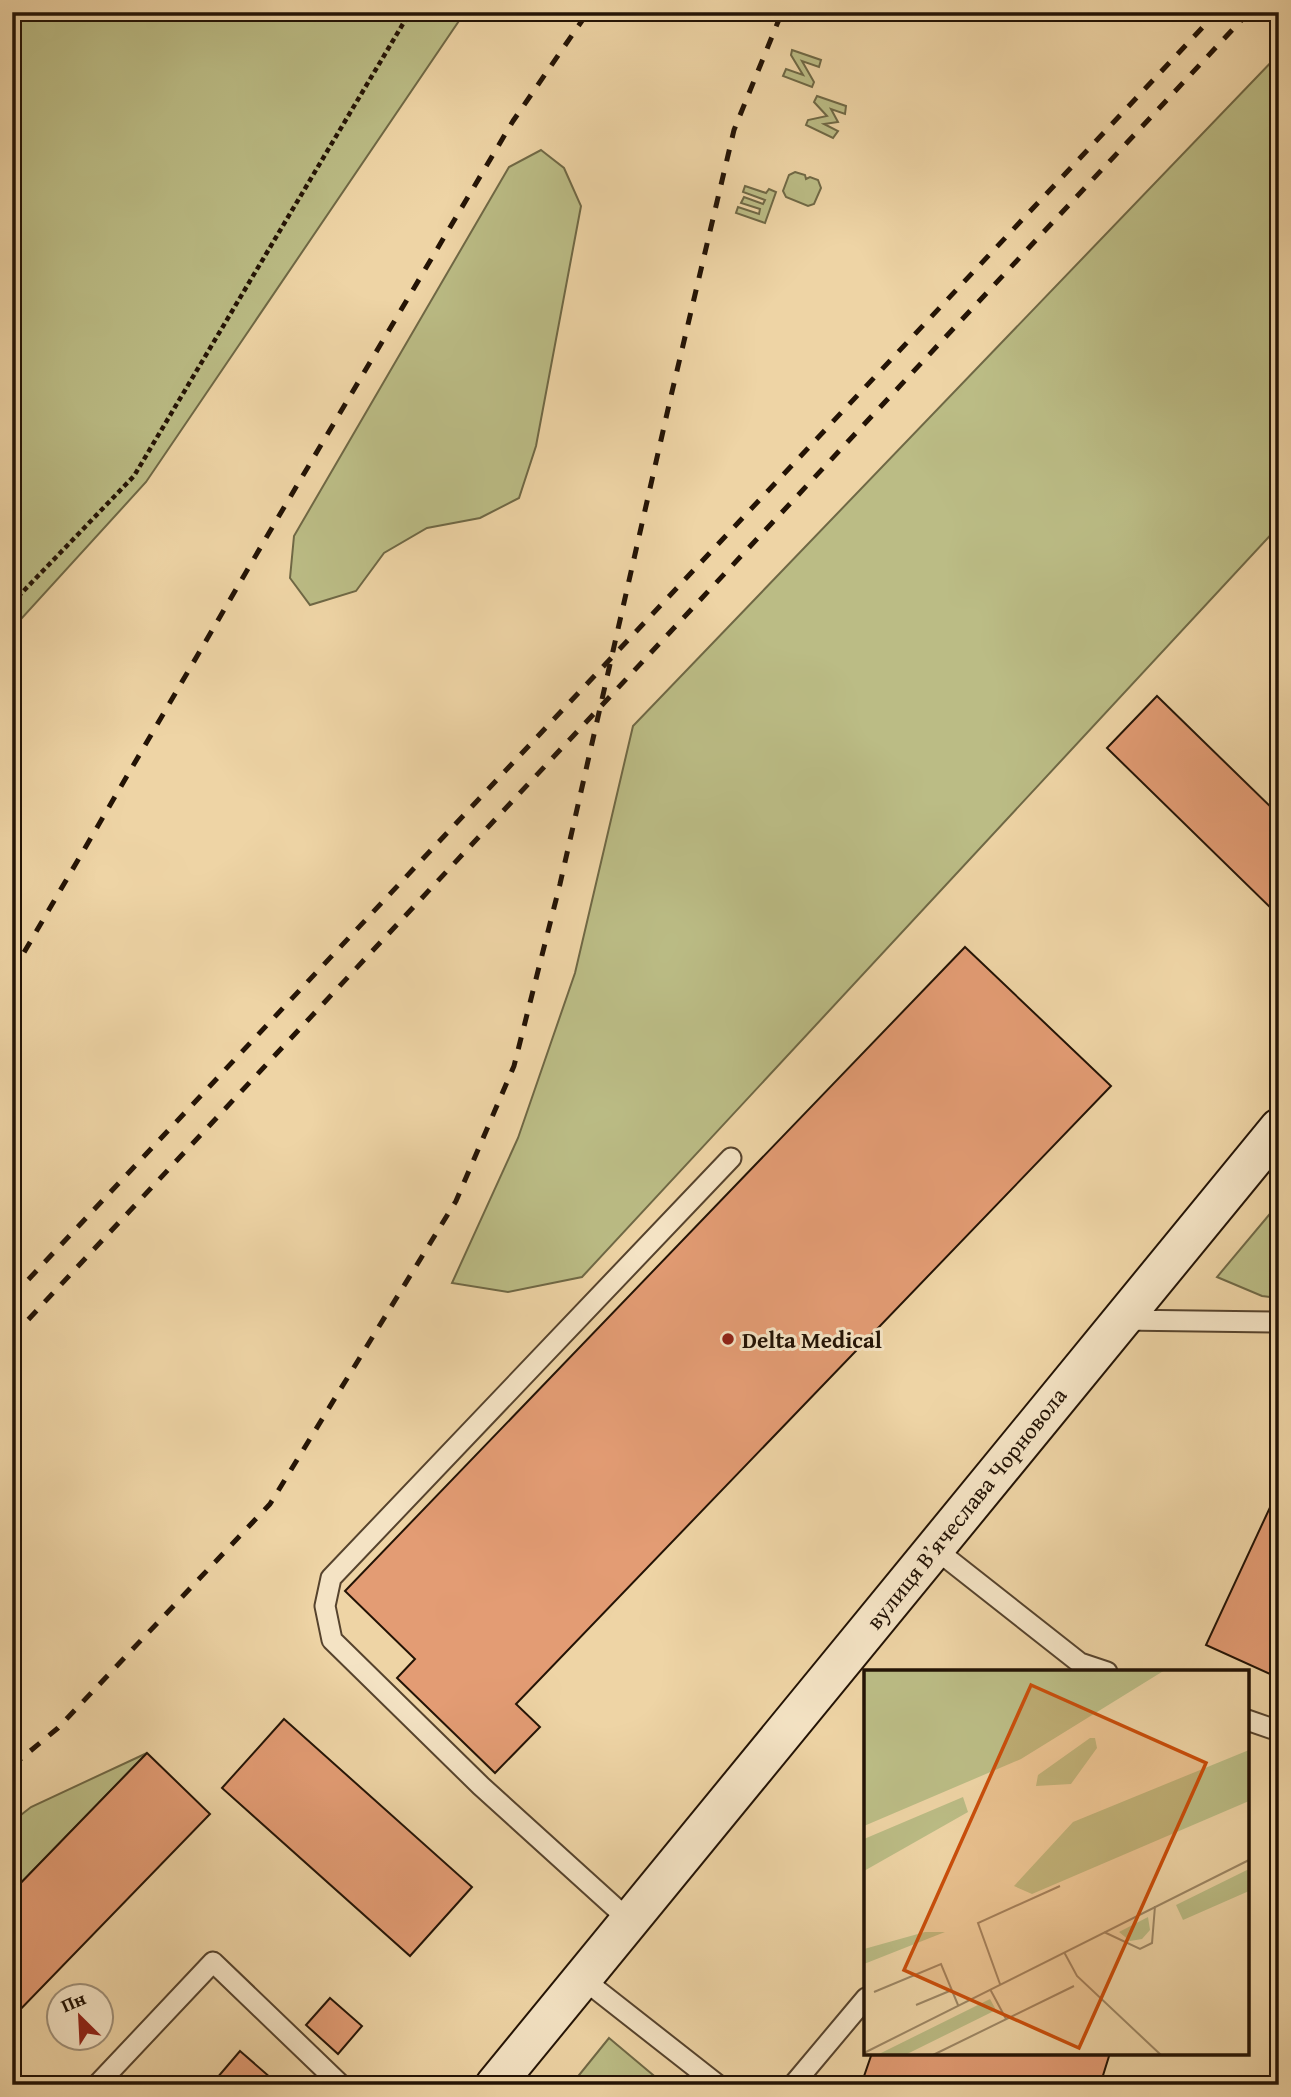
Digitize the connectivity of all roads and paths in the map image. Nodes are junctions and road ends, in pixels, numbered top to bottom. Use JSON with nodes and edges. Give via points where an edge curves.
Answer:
{"nodes":[{"id":1,"x":410,"y":12,"type":"edge"},
{"id":2,"x":12,"y":603,"type":"edge"},
{"id":3,"x":1279,"y":1128,"type":"edge"},
{"id":4,"x":731,"y":1158,"type":"dead end"},
{"id":5,"x":1120,"y":1320,"type":"junction"},
{"id":6,"x":1279,"y":1322,"type":"edge"},
{"id":7,"x":934,"y":1548,"type":"junction"},
{"id":8,"x":1102,"y":1670,"type":"edge"},
{"id":9,"x":1249,"y":1721,"type":"edge"},
{"id":10,"x":1279,"y":1731,"type":"edge"},
{"id":11,"x":630,"y":1922,"type":"junction"},
{"id":12,"x":583,"y":1979,"type":"junction"},
{"id":13,"x":864,"y":2000,"type":"edge"},
{"id":14,"x":97,"y":2085,"type":"edge"},
{"id":15,"x":341,"y":2085,"type":"edge"},
{"id":16,"x":495,"y":2085,"type":"edge"},
{"id":17,"x":718,"y":2085,"type":"edge"},
{"id":18,"x":793,"y":2085,"type":"edge"}],
"edges":[{"from":1,"to":2,"type":"path","via":[[134,476]]},
{"from":3,"to":5,"type":"main road","name":"вулиця Вʼячеслава Чорновола"},
{"from":4,"to":11,"type":"lane","via":[[331,1578],[326,1606],[332,1640],[481,1786]]},
{"from":5,"to":6,"type":"lane"},
{"from":5,"to":7,"type":"main road","name":"вулиця Вʼячеслава Чорновола"},
{"from":7,"to":8,"type":"lane","via":[[1080,1662]]},
{"from":7,"to":11,"type":"main road","name":"вулиця Вʼячеслава Чорновола"},
{"from":9,"to":10,"type":"lane"},
{"from":11,"to":12,"type":"main road","name":"вулиця Вʼячеслава Чорновола"},
{"from":12,"to":16,"type":"main road","name":"вулиця Вʼячеслава Чорновола"},
{"from":12,"to":17,"type":"lane"},
{"from":13,"to":18,"type":"lane"},
{"from":14,"to":15,"type":"lane","via":[[213,1962]]}]}
